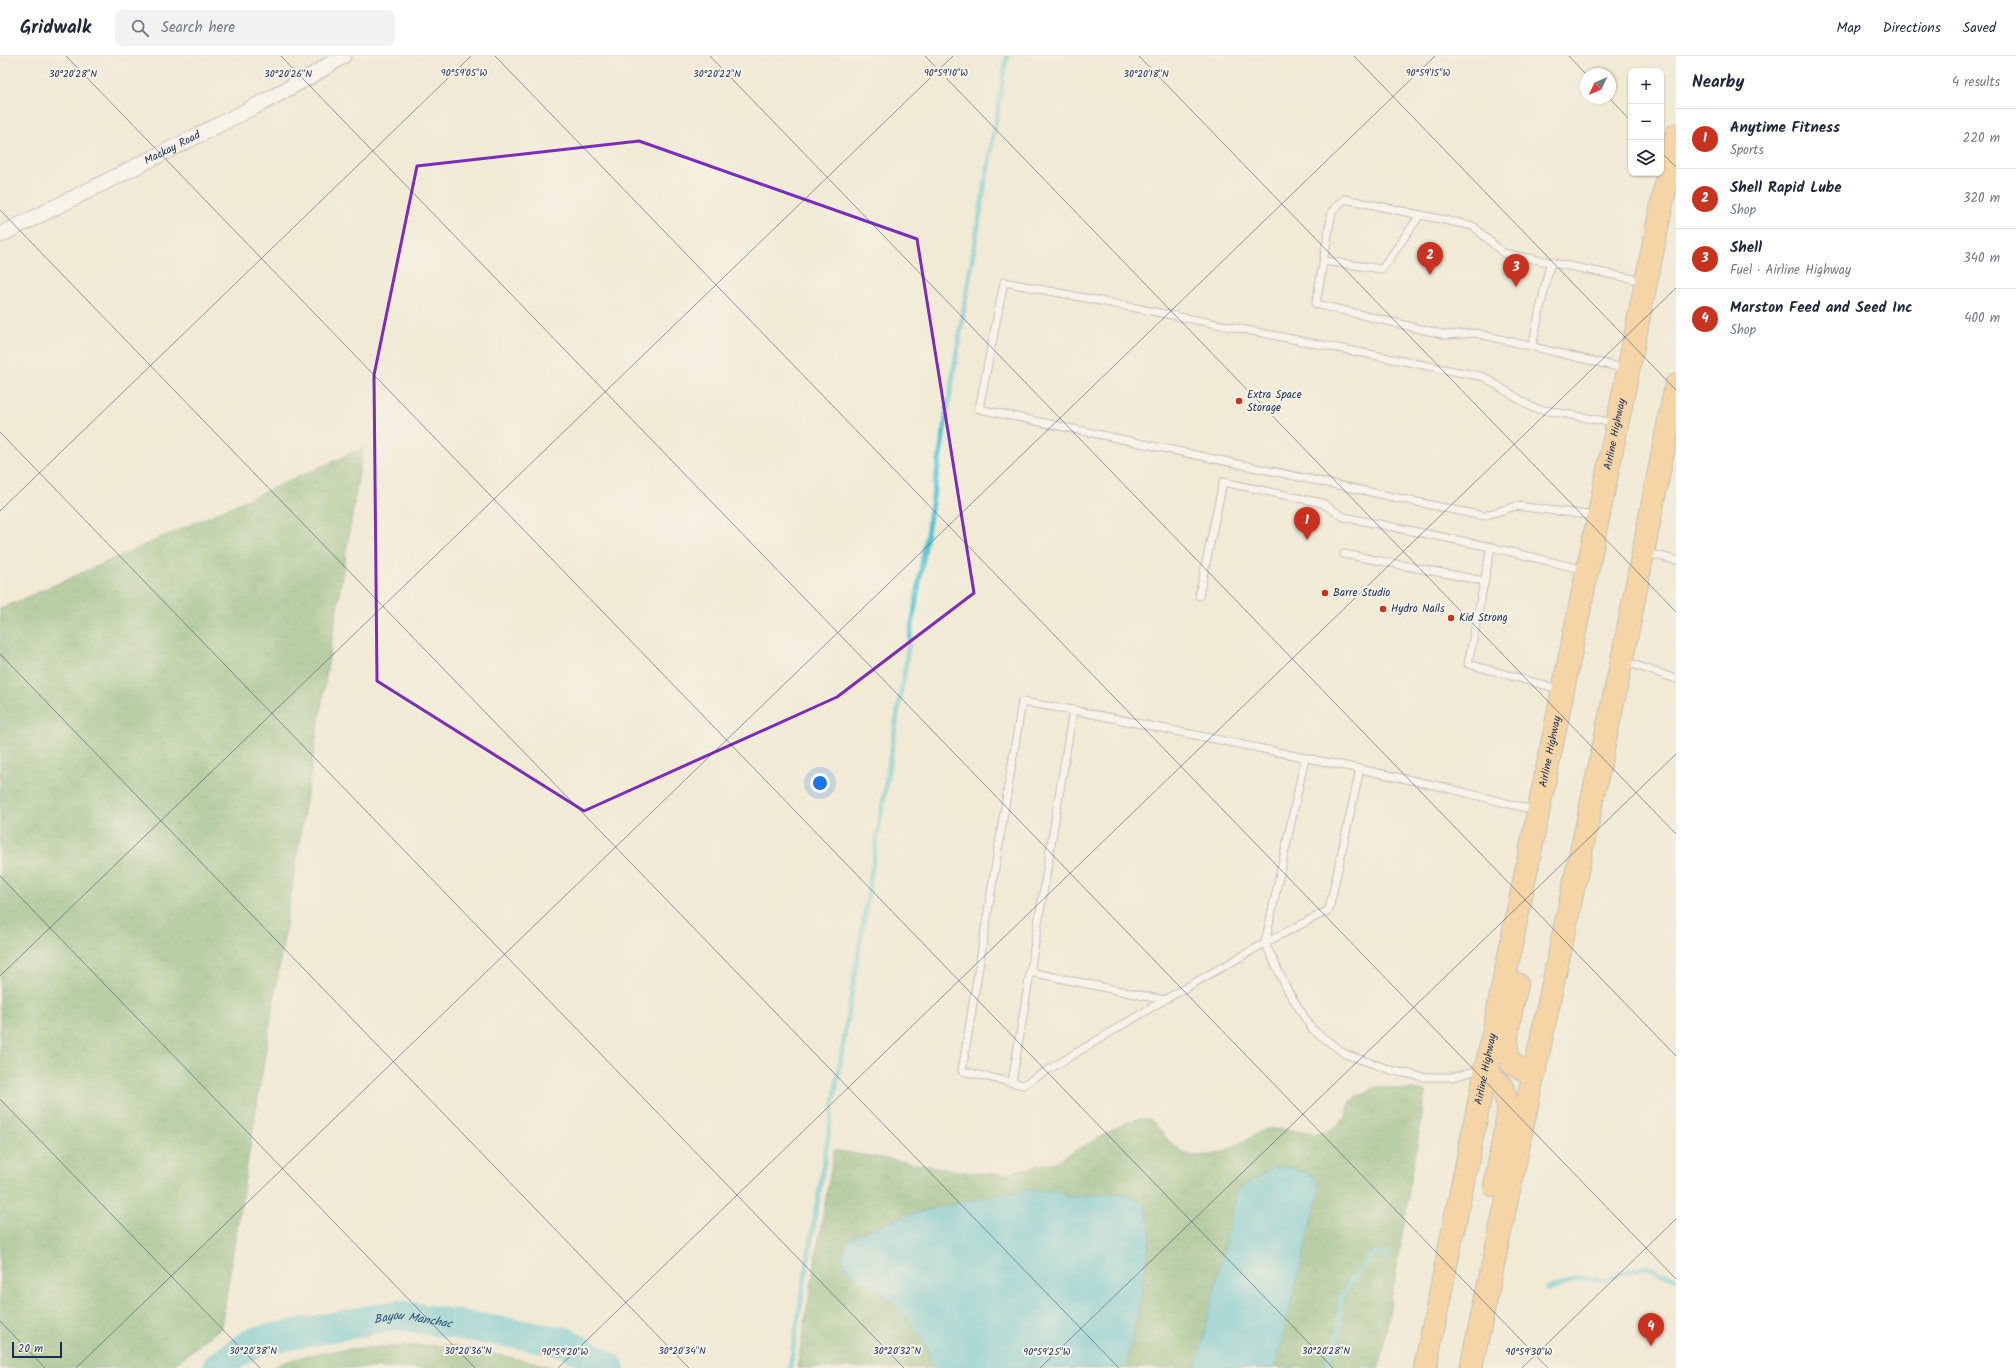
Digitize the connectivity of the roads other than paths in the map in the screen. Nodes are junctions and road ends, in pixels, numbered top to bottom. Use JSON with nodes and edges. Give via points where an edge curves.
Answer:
{"nodes":[{"id":1,"x":343,"y":56,"type":"edge"},
{"id":2,"x":1676,"y":134,"type":"edge"},
{"id":3,"x":1420,"y":215,"type":"junction"},
{"id":4,"x":0,"y":235,"type":"edge"},
{"id":5,"x":1324,"y":261,"type":"junction"},
{"id":6,"x":1550,"y":264,"type":"junction"},
{"id":7,"x":1646,"y":282,"type":"junction"},
{"id":8,"x":1532,"y":346,"type":"junction"},
{"id":9,"x":1628,"y":369,"type":"junction"},
{"id":10,"x":1676,"y":385,"type":"edge"},
{"id":11,"x":1673,"y":418,"type":"edge"},
{"id":12,"x":1617,"y":423,"type":"junction"},
{"id":13,"x":1598,"y":517,"type":"junction"},
{"id":14,"x":1491,"y":548,"type":"junction"},
{"id":15,"x":1644,"y":552,"type":"junction"},
{"id":16,"x":1344,"y":554,"type":"dead end"},
{"id":17,"x":1676,"y":560,"type":"edge"},
{"id":18,"x":1586,"y":571,"type":"junction"},
{"id":19,"x":1484,"y":581,"type":"junction"},
{"id":20,"x":1199,"y":596,"type":"dead end"},
{"id":21,"x":1622,"y":660,"type":"junction"},
{"id":22,"x":1676,"y":678,"type":"edge"},
{"id":23,"x":1562,"y":690,"type":"junction"},
{"id":24,"x":1073,"y":710,"type":"junction"},
{"id":25,"x":1305,"y":758,"type":"junction"},
{"id":26,"x":1360,"y":769,"type":"junction"},
{"id":27,"x":1537,"y":811,"type":"junction"},
{"id":28,"x":1526,"y":866,"type":"junction"},
{"id":29,"x":1265,"y":943,"type":"junction"},
{"id":30,"x":1030,"y":972,"type":"junction"},
{"id":31,"x":1164,"y":1000,"type":"junction"},
{"id":32,"x":1484,"y":1069,"type":"junction"},
{"id":33,"x":1535,"y":1073,"type":"junction"},
{"id":34,"x":1012,"y":1083,"type":"junction"},
{"id":35,"x":1498,"y":1242,"type":"junction"},
{"id":36,"x":1425,"y":1368,"type":"edge"},
{"id":37,"x":1471,"y":1368,"type":"edge"}],
"edges":[{"from":1,"to":4,"type":"street","name":"Mackay Road","via":[[316,74],[260,104]]},
{"from":2,"to":7,"type":"highway","name":"Airline Highway"},
{"from":3,"to":5,"type":"lane","via":[[1382,269]]},
{"from":3,"to":5,"type":"lane","via":[[1345,200],[1332,211]]},
{"from":3,"to":6,"type":"lane","via":[[1473,226],[1503,253]]},
{"from":5,"to":8,"type":"lane","via":[[1316,304],[1446,335],[1476,333]]},
{"from":6,"to":7,"type":"lane"},
{"from":6,"to":8,"type":"lane"},
{"from":7,"to":9,"type":"highway","name":"Airline Highway"},
{"from":8,"to":9,"type":"lane"},
{"from":9,"to":12,"type":"highway","name":"Airline Highway"},
{"from":10,"to":11,"type":"highway"},
{"from":11,"to":15,"type":"highway"},
{"from":12,"to":13,"type":"highway","name":"Airline Highway"},
{"from":12,"to":13,"type":"lane","via":[[1533,408],[1484,377],[1004,282],[979,409],[1483,516],[1516,506]]},
{"from":13,"to":18,"type":"highway","name":"Airline Highway"},
{"from":14,"to":18,"type":"lane"},
{"from":14,"to":19,"type":"lane"},
{"from":14,"to":20,"type":"lane","via":[[1344,517],[1322,503],[1223,482]]},
{"from":15,"to":17,"type":"lane"},
{"from":15,"to":21,"type":"highway"},
{"from":16,"to":19,"type":"lane"},
{"from":18,"to":23,"type":"highway","name":"Airline Highway"},
{"from":19,"to":23,"type":"lane","via":[[1468,664]]},
{"from":21,"to":22,"type":"lane"},
{"from":21,"to":33,"type":"highway"},
{"from":23,"to":27,"type":"highway","name":"Airline Highway"},
{"from":24,"to":25,"type":"lane"},
{"from":24,"to":30,"type":"lane"},
{"from":24,"to":34,"type":"lane","via":[[1022,702],[962,1071]]},
{"from":25,"to":26,"type":"lane"},
{"from":25,"to":29,"type":"lane"},
{"from":26,"to":27,"type":"lane"},
{"from":26,"to":29,"type":"lane","via":[[1330,910]]},
{"from":27,"to":28,"type":"highway","name":"Airline Highway"},
{"from":28,"to":32,"type":"highway","name":"Airline Highway"},
{"from":28,"to":33,"type":"highway","via":[[1534,885],[1507,1038],[1508,1056],[1514,1065]]},
{"from":29,"to":31,"type":"lane"},
{"from":29,"to":32,"type":"lane","via":[[1288,991],[1312,1029],[1345,1054],[1424,1077],[1453,1077]]},
{"from":30,"to":31,"type":"lane"},
{"from":30,"to":34,"type":"lane"},
{"from":31,"to":34,"type":"lane","via":[[1023,1085]]},
{"from":32,"to":35,"type":"highway","via":[[1502,1087],[1509,1108],[1488,1226]]},
{"from":32,"to":36,"type":"highway","name":"Airline Highway"},
{"from":33,"to":35,"type":"highway"},
{"from":35,"to":37,"type":"highway"}]}
